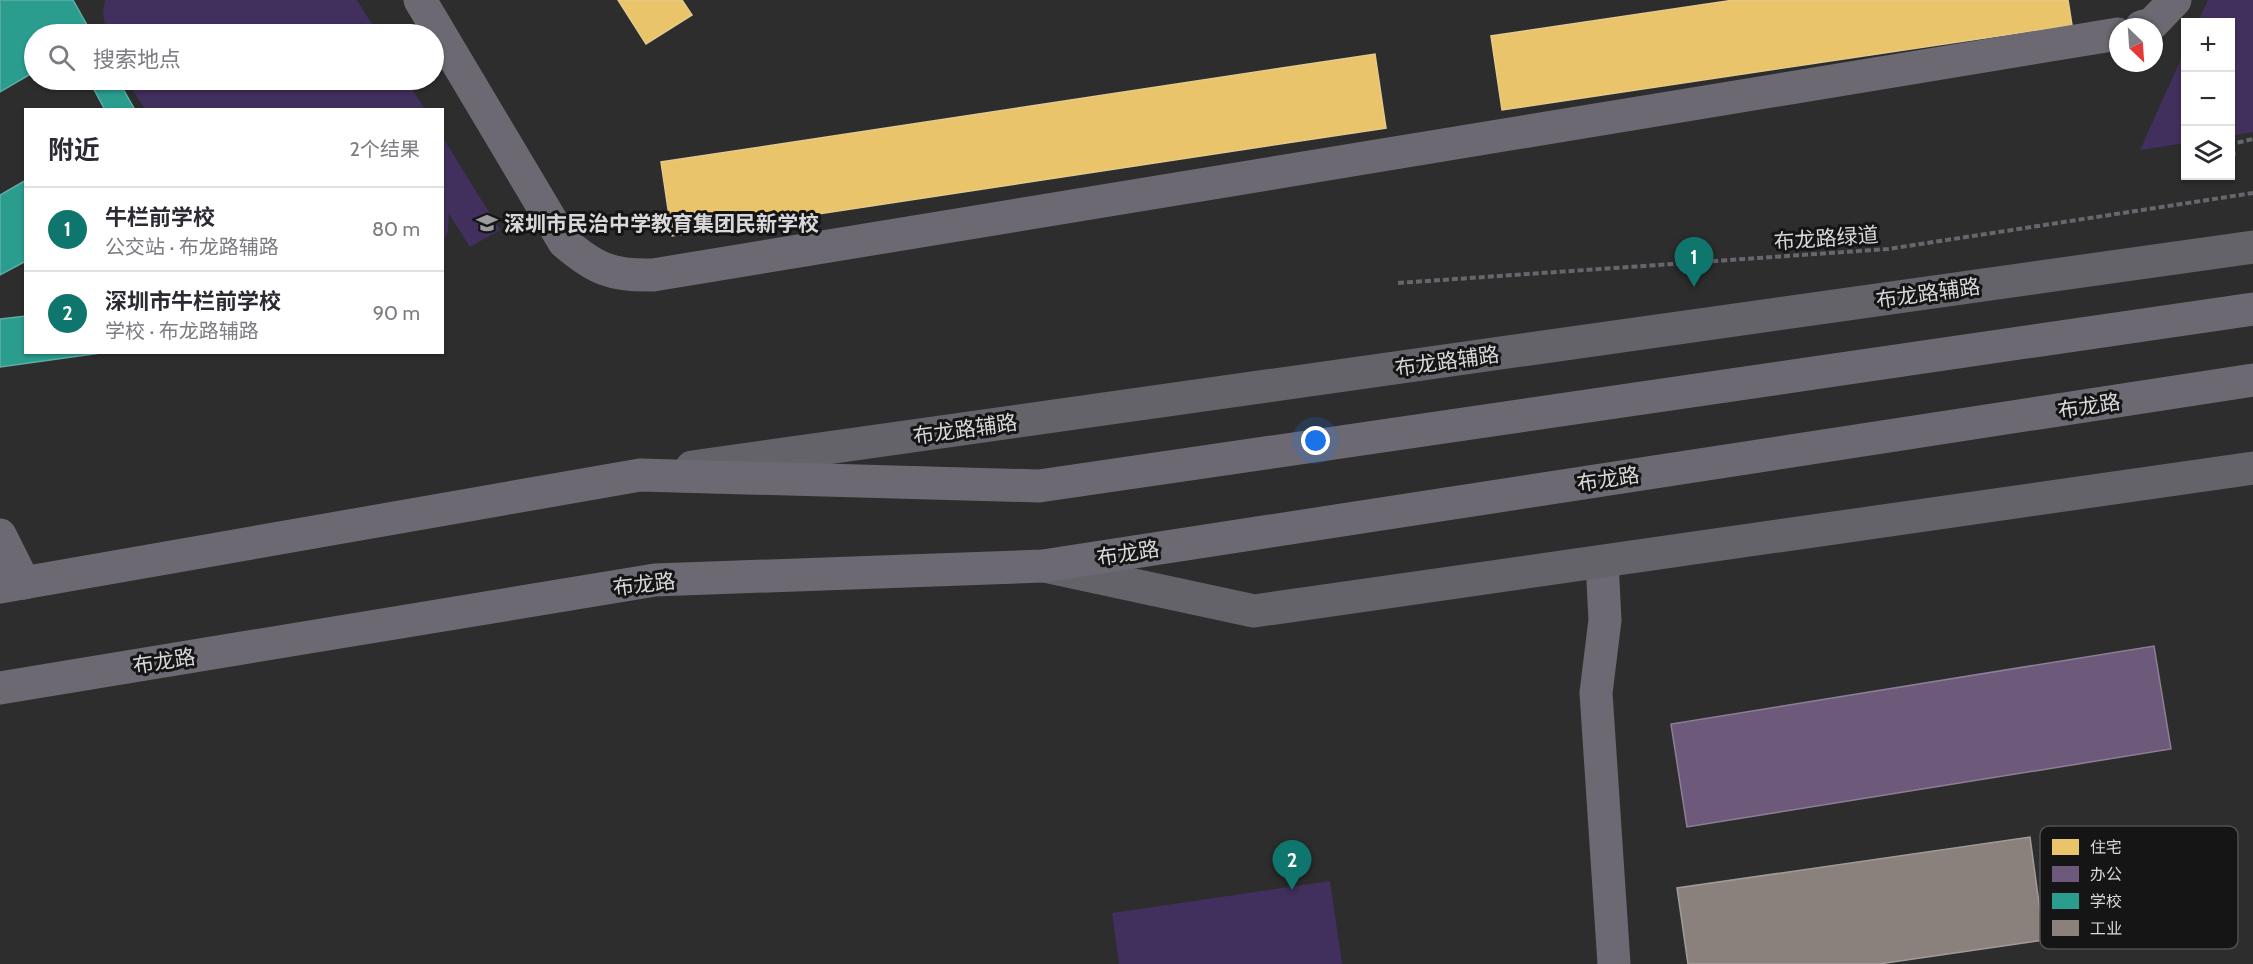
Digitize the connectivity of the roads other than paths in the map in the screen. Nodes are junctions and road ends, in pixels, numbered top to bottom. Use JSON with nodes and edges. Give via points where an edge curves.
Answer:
{"nodes":[{"id":1,"x":420,"y":0,"type":"edge"},
{"id":2,"x":2175,"y":0,"type":"edge"},
{"id":3,"x":2158,"y":18,"type":"edge"},
{"id":4,"x":434,"y":24,"type":"edge"},
{"id":5,"x":2109,"y":35,"type":"edge"},
{"id":6,"x":444,"y":40,"type":"edge"},
{"id":7,"x":2253,"y":247,"type":"edge"},
{"id":8,"x":2246,"y":310,"type":"edge"},
{"id":9,"x":2251,"y":381,"type":"edge"},
{"id":10,"x":2253,"y":468,"type":"edge"},
{"id":11,"x":640,"y":475,"type":"junction"},
{"id":12,"x":0,"y":535,"type":"edge"},
{"id":13,"x":1602,"y":562,"type":"junction"},
{"id":14,"x":1043,"y":566,"type":"junction"},
{"id":15,"x":12,"y":585,"type":"edge"},
{"id":16,"x":0,"y":688,"type":"edge"},
{"id":17,"x":1614,"y":964,"type":"edge"}],
"edges":[{"from":1,"to":4,"type":"street"},
{"from":2,"to":3,"type":"street"},
{"from":5,"to":6,"type":"street","via":[[653,275],[603,270],[564,242]]},
{"from":7,"to":11,"type":"main road","name":"布龙路辅路"},
{"from":8,"to":11,"type":"main road","via":[[1039,486]]},
{"from":9,"to":14,"type":"main road","name":"布龙路"},
{"from":10,"to":13,"type":"main road"},
{"from":11,"to":15,"type":"main road"},
{"from":12,"to":15,"type":"street"},
{"from":13,"to":14,"type":"main road","via":[[1254,611]]},
{"from":13,"to":17,"type":"street","via":[[1605,620],[1596,693]]},
{"from":14,"to":16,"type":"main road","name":"布龙路","via":[[655,580]]}]}
